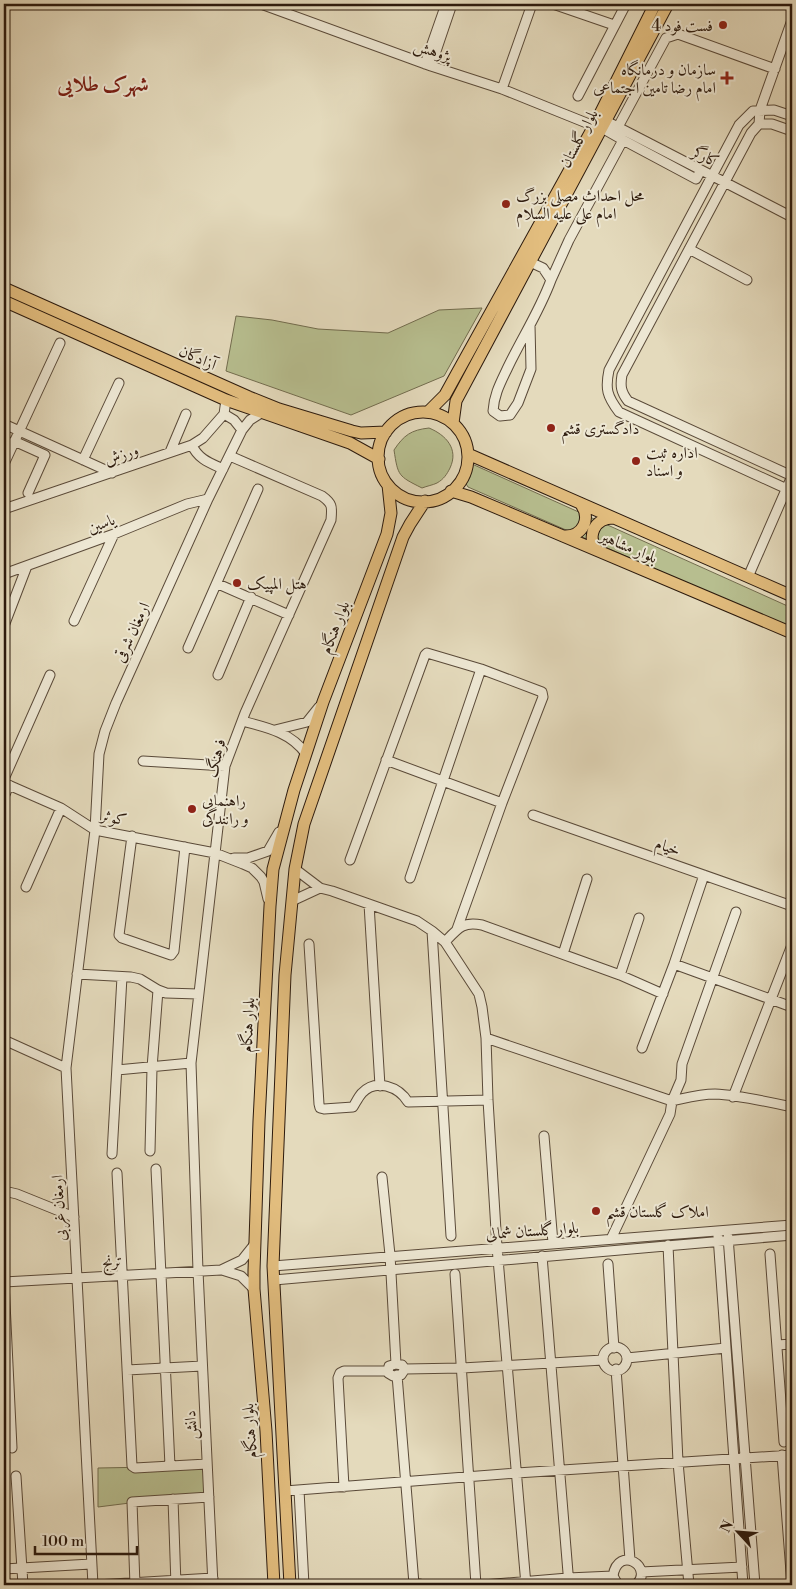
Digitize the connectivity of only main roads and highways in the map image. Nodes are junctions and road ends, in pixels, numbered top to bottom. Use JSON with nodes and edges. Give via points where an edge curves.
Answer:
{"nodes":[{"id":1,"x":655,"y":4,"type":"edge"},
{"id":2,"x":668,"y":4,"type":"edge"},
{"id":3,"x":601,"y":125,"type":"junction"},
{"id":4,"x":4,"y":288,"type":"edge"},
{"id":5,"x":4,"y":301,"type":"edge"},
{"id":6,"x":428,"y":412,"type":"junction"},
{"id":7,"x":453,"y":423,"type":"junction"},
{"id":8,"x":386,"y":432,"type":"junction"},
{"id":9,"x":468,"y":454,"type":"junction"},
{"id":10,"x":379,"y":459,"type":"junction"},
{"id":11,"x":388,"y":485,"type":"junction"},
{"id":12,"x":451,"y":491,"type":"junction"},
{"id":13,"x":426,"y":501,"type":"junction"},
{"id":14,"x":580,"y":503,"type":"junction"},
{"id":15,"x":613,"y":518,"type":"junction"},
{"id":16,"x":564,"y":536,"type":"junction"},
{"id":17,"x":597,"y":550,"type":"junction"},
{"id":18,"x":792,"y":596,"type":"edge"},
{"id":19,"x":357,"y":611,"type":"junction"},
{"id":20,"x":375,"y":618,"type":"junction"},
{"id":21,"x":792,"y":633,"type":"edge"},
{"id":22,"x":262,"y":1066,"type":"junction"},
{"id":23,"x":281,"y":1066,"type":"junction"},
{"id":24,"x":274,"y":1585,"type":"edge"},
{"id":25,"x":290,"y":1585,"type":"edge"}],
"edges":[{"from":1,"to":3,"type":"main road","name":"بلوار گلستان"},
{"from":2,"to":3,"type":"main road","name":"بلوار گلستان"},
{"from":3,"to":6,"type":"main road","name":"بلوار گلستان","via":[[445,395]]},
{"from":3,"to":7,"type":"main road","name":"بلوار گلستان","via":[[456,402]]},
{"from":4,"to":8,"type":"main road","name":"آزادگان","via":[[279,409],[361,433]]},
{"from":5,"to":10,"type":"main road","name":"آزادگان","via":[[226,400],[350,443]]},
{"from":6,"to":7,"type":"main road"},
{"from":6,"to":8,"type":"main road","via":[[401,418]]},
{"from":7,"to":9,"type":"main road","via":[[462,434]]},
{"from":8,"to":10,"type":"main road","via":[[380,445]]},
{"from":9,"to":12,"type":"main road","via":[[464,474]]},
{"from":9,"to":14,"type":"main road","name":"بلوار مشاهیر"},
{"from":10,"to":11,"type":"main road"},
{"from":11,"to":13,"type":"main road","via":[[405,498]]},
{"from":11,"to":19,"type":"main road","name":"بلوار هنگام","via":[[389,524]]},
{"from":12,"to":13,"type":"main road"},
{"from":12,"to":16,"type":"main road","name":"بلوار مشاهیر"},
{"from":13,"to":20,"type":"main road","name":"بلوار هنگام","via":[[404,537]]},
{"from":14,"to":15,"type":"main road","name":"بلوار مشاهیر"},
{"from":14,"to":16,"type":"main road","via":[[586,514],[584,525],[576,534]]},
{"from":15,"to":17,"type":"main road","via":[[601,520],[593,528],[592,540]]},
{"from":15,"to":18,"type":"main road","name":"بلوار مشاهیر"},
{"from":16,"to":17,"type":"main road","name":"بلوار مشاهیر"},
{"from":17,"to":21,"type":"main road","name":"بلوار مشاهیر"},
{"from":19,"to":20,"type":"main road"},
{"from":19,"to":22,"type":"main road","name":"بلوار هنگام","via":[[322,702],[273,869]]},
{"from":20,"to":23,"type":"main road","name":"بلوار هنگام","via":[[304,824],[292,900]]},
{"from":22,"to":23,"type":"main road"},
{"from":22,"to":24,"type":"main road","name":"بلوار هنگام","via":[[254,1289]]},
{"from":23,"to":25,"type":"main road","name":"بلوار هنگام","via":[[273,1266]]}]}
